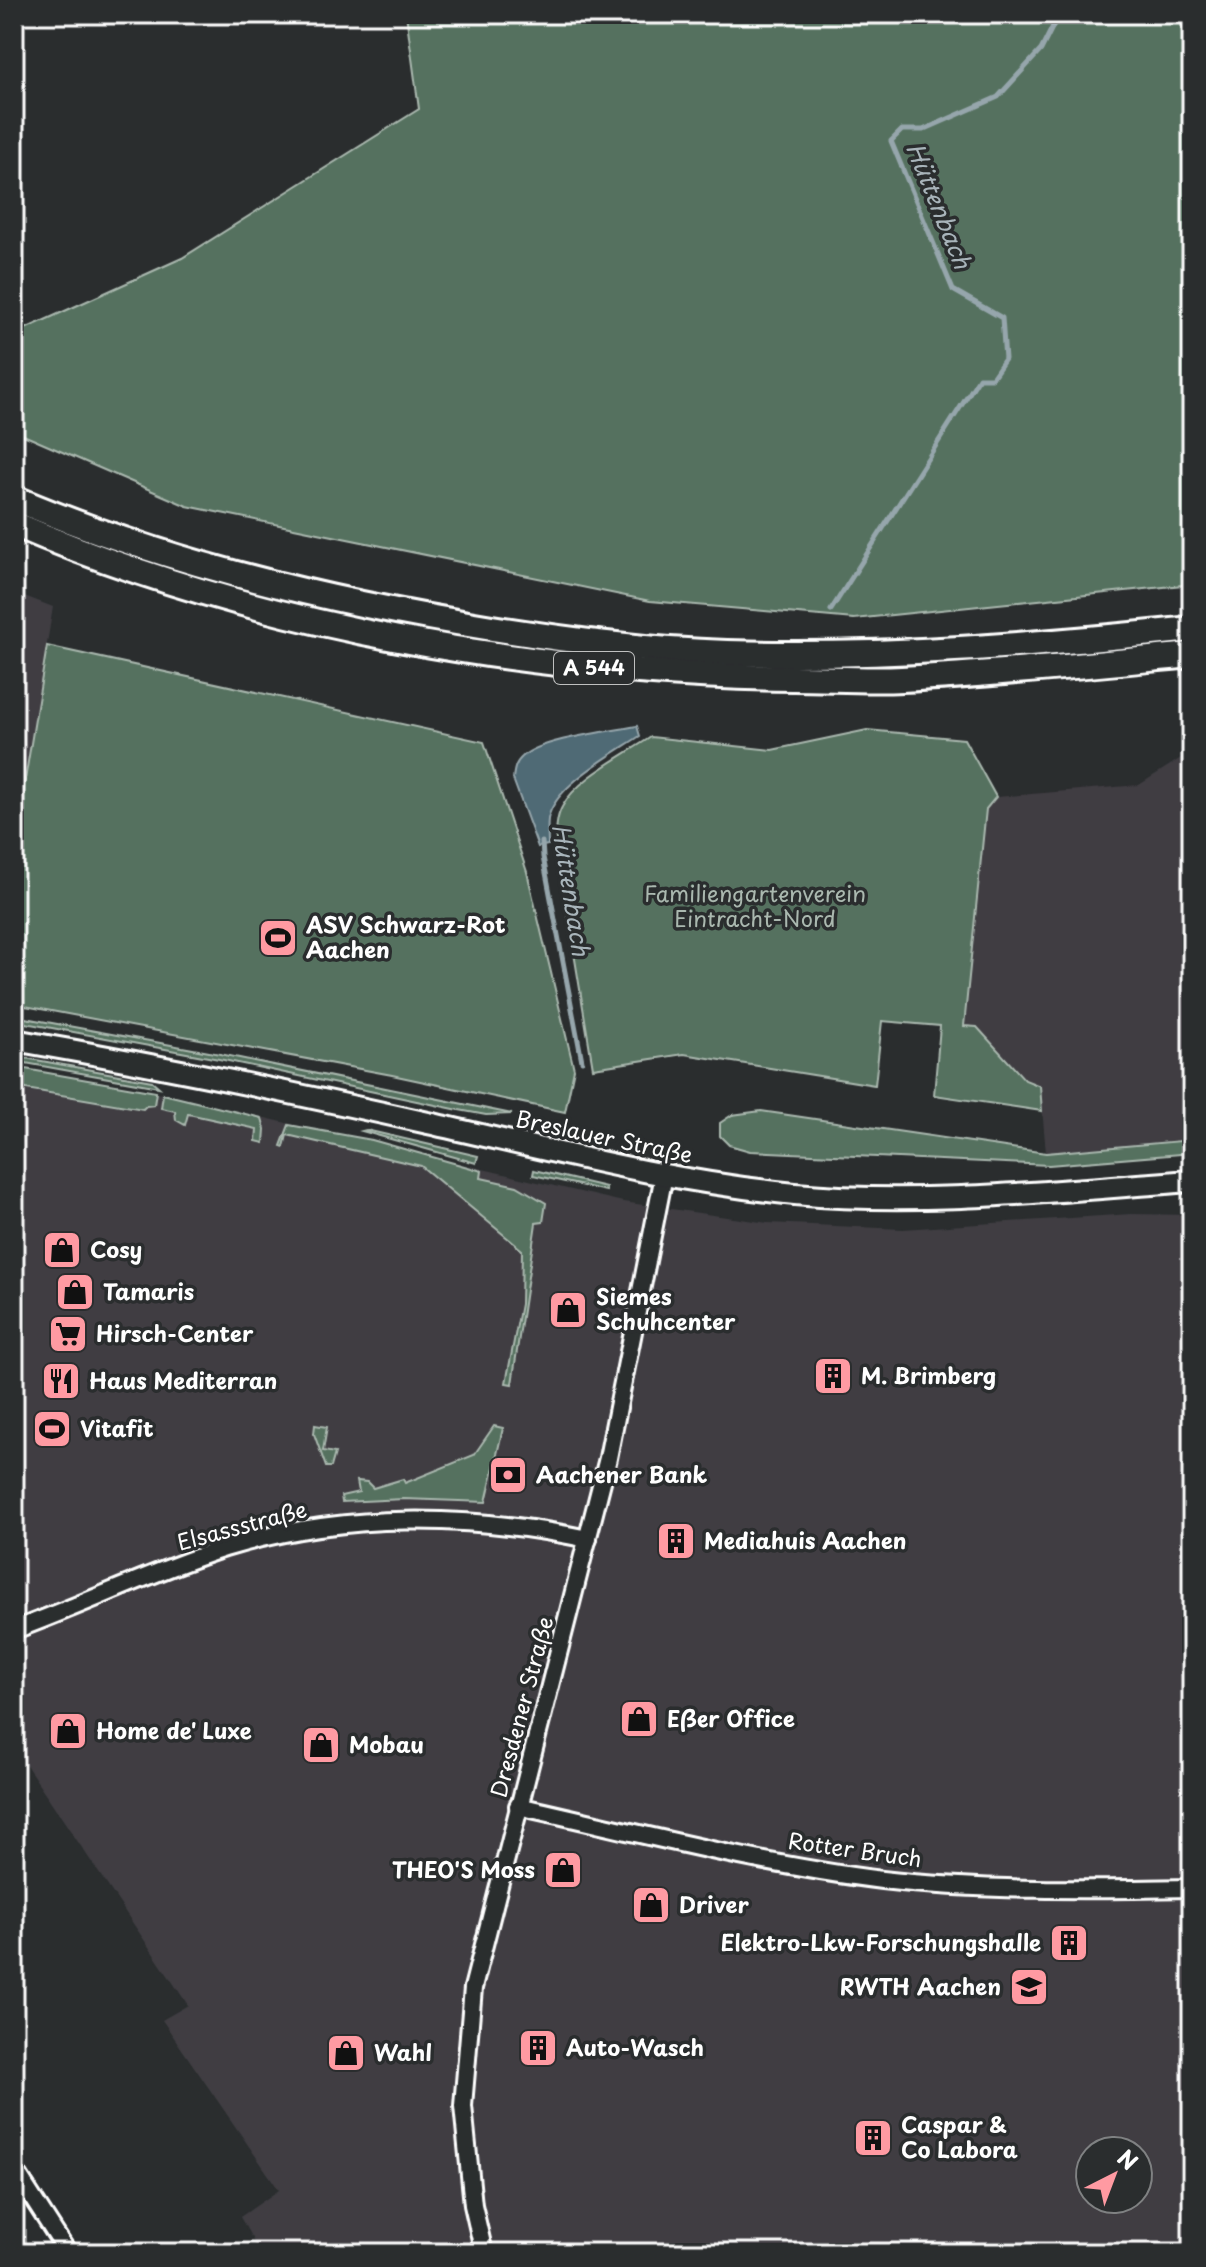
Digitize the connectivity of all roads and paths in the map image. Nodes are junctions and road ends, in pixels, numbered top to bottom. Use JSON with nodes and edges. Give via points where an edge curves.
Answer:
{"nodes":[{"id":1,"x":14,"y":498,"type":"edge"},
{"id":2,"x":14,"y":524,"type":"edge"},
{"id":3,"x":1192,"y":629,"type":"edge"},
{"id":4,"x":1192,"y":655,"type":"edge"},
{"id":5,"x":14,"y":1040,"type":"edge"},
{"id":6,"x":664,"y":1175,"type":"junction"},
{"id":7,"x":1192,"y":1181,"type":"edge"},
{"id":8,"x":588,"y":1539,"type":"junction"},
{"id":9,"x":14,"y":1630,"type":"edge"},
{"id":10,"x":518,"y":1806,"type":"junction"},
{"id":11,"x":1192,"y":1888,"type":"edge"},
{"id":12,"x":14,"y":2169,"type":"edge"},
{"id":13,"x":68,"y":2253,"type":"edge"},
{"id":14,"x":484,"y":2253,"type":"edge"}],
"edges":[{"from":1,"to":3,"type":"highway","number":"A 544","via":[[168,554],[289,589],[572,641],[725,653],[901,653]]},
{"from":2,"to":4,"type":"highway","number":"A 544","via":[[162,578],[283,614],[566,666],[723,677],[900,679]]},
{"from":5,"to":6,"type":"main road","name":"Breslauer Straße","via":[[186,1070]]},
{"from":6,"to":7,"type":"main road","name":"Breslauer Straße","via":[[795,1194],[879,1198],[1003,1197]]},
{"from":6,"to":8,"type":"street","name":"Dresdener Straße"},
{"from":8,"to":9,"type":"street","name":"Elsassstraße","via":[[419,1520],[333,1525],[227,1548]]},
{"from":8,"to":10,"type":"street","name":"Dresdener Straße"},
{"from":10,"to":11,"type":"street","name":"Rotter Bruch","via":[[717,1851],[882,1880]]},
{"from":10,"to":14,"type":"street","name":"Dresdener Straße","via":[[473,1988],[463,2106],[473,2205]]},
{"from":12,"to":13,"type":"street"}]}
